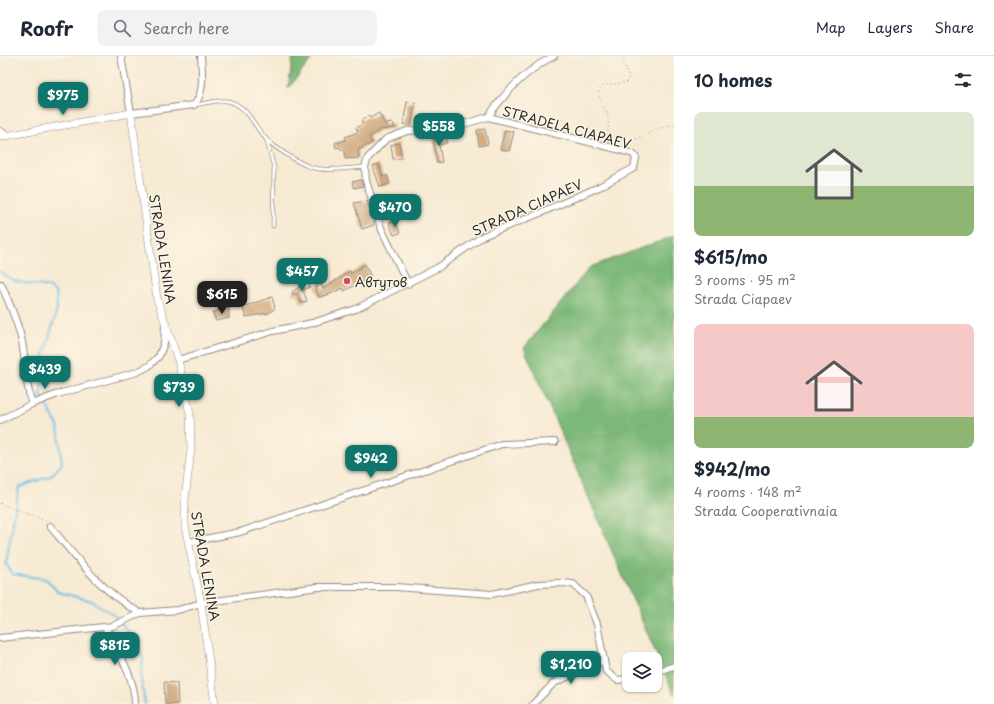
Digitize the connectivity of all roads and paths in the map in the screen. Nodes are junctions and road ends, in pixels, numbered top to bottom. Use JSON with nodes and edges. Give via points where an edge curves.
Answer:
{"nodes":[{"id":1,"x":122,"y":56,"type":"edge"},
{"id":2,"x":201,"y":56,"type":"edge"},
{"id":3,"x":554,"y":56,"type":"edge"},
{"id":4,"x":623,"y":56,"type":"edge"},
{"id":5,"x":194,"y":105,"type":"junction"},
{"id":6,"x":131,"y":114,"type":"junction"},
{"id":7,"x":488,"y":117,"type":"junction"},
{"id":8,"x":674,"y":124,"type":"edge"},
{"id":9,"x":0,"y":131,"type":"edge"},
{"id":10,"x":4,"y":136,"type":"edge"},
{"id":11,"x":268,"y":141,"type":"junction"},
{"id":12,"x":604,"y":145,"type":"junction"},
{"id":13,"x":617,"y":149,"type":"junction"},
{"id":14,"x":636,"y":162,"type":"joint"},
{"id":15,"x":365,"y":167,"type":"junction"},
{"id":16,"x":273,"y":226,"type":"dead end"},
{"id":17,"x":1,"y":284,"type":"edge"},
{"id":18,"x":408,"y":284,"type":"junction"},
{"id":19,"x":166,"y":326,"type":"junction"},
{"id":20,"x":178,"y":360,"type":"junction"},
{"id":21,"x":35,"y":403,"type":"junction"},
{"id":22,"x":674,"y":404,"type":"edge"},
{"id":23,"x":0,"y":420,"type":"edge"},
{"id":24,"x":555,"y":442,"type":"joint"},
{"id":25,"x":0,"y":503,"type":"edge"},
{"id":26,"x":50,"y":526,"type":"joint"},
{"id":27,"x":189,"y":542,"type":"junction"},
{"id":28,"x":201,"y":603,"type":"junction"},
{"id":29,"x":140,"y":613,"type":"junction"},
{"id":30,"x":105,"y":627,"type":"junction"},
{"id":31,"x":0,"y":638,"type":"edge"},
{"id":32,"x":604,"y":660,"type":"junction"},
{"id":33,"x":674,"y":666,"type":"edge"},
{"id":34,"x":662,"y":670,"type":"edge"},
{"id":35,"x":622,"y":680,"type":"edge"},
{"id":36,"x":135,"y":704,"type":"edge"},
{"id":37,"x":215,"y":704,"type":"edge"},
{"id":38,"x":533,"y":704,"type":"edge"}],
"edges":[{"from":1,"to":6,"type":"street","name":"STRADA LENINA"},
{"from":2,"to":5,"type":"street","via":[[201,91],[199,100]]},
{"from":3,"to":7,"type":"street","name":"STRADELA CIAPAEV","via":[[537,65],[511,86]]},
{"from":4,"to":12,"type":"path","via":[[629,77],[627,82],[600,89],[599,95],[608,119]]},
{"from":5,"to":6,"type":"street"},
{"from":5,"to":11,"type":"lane","via":[[222,101],[235,104],[248,114]]},
{"from":6,"to":10,"type":"street"},
{"from":6,"to":19,"type":"street","name":"STRADA LENINA","via":[[157,299]]},
{"from":7,"to":12,"type":"street","name":"STRADELA CIAPAEV"},
{"from":7,"to":15,"type":"street","name":"STRADELA CIAPAEV","via":[[450,128],[396,134],[374,150]]},
{"from":8,"to":13,"type":"path","via":[[655,130]]},
{"from":9,"to":10,"type":"street"},
{"from":11,"to":15,"type":"lane","via":[[308,166],[341,169]]},
{"from":11,"to":16,"type":"lane","via":[[274,168]]},
{"from":12,"to":13,"type":"street","name":"STRADELA CIAPAEV"},
{"from":13,"to":14,"type":"street","name":"STRADELA CIAPAEV","via":[[634,154]]},
{"from":14,"to":18,"type":"street","name":"STRADA CIAPAEV","via":[[634,168],[599,187],[483,236],[439,267]]},
{"from":15,"to":18,"type":"street","via":[[366,181],[381,228]]},
{"from":17,"to":21,"type":"street","via":[[22,342],[28,393]]},
{"from":18,"to":20,"type":"street","name":"STRADA CIAPAEV","via":[[349,311]]},
{"from":19,"to":20,"type":"street","name":"STRADA LENINA"},
{"from":19,"to":21,"type":"street","via":[[159,356],[149,366],[137,372]]},
{"from":20,"to":27,"type":"street","name":"STRADA LENINA","via":[[192,434],[184,510]]},
{"from":21,"to":23,"type":"street"},
{"from":22,"to":24,"type":"path","via":[[668,412],[638,430],[596,439]]},
{"from":24,"to":27,"type":"street","via":[[502,444],[240,532]]},
{"from":25,"to":26,"type":"path","via":[[43,519]]},
{"from":26,"to":29,"type":"street","via":[[90,574],[119,601]]},
{"from":27,"to":28,"type":"street","name":"STRADA LENINA"},
{"from":28,"to":29,"type":"street","via":[[178,610]]},
{"from":28,"to":32,"type":"street","via":[[318,587],[396,587],[492,594],[538,584],[573,584],[586,596],[590,604]]},
{"from":28,"to":37,"type":"street","name":"STRADA LENINA"},
{"from":29,"to":30,"type":"street","via":[[113,626]]},
{"from":30,"to":31,"type":"street"},
{"from":30,"to":36,"type":"street","via":[[126,669]]},
{"from":32,"to":35,"type":"street","via":[[606,671],[617,680]]},
{"from":32,"to":38,"type":"street","via":[[554,683]]},
{"from":33,"to":34,"type":"street"}]}
